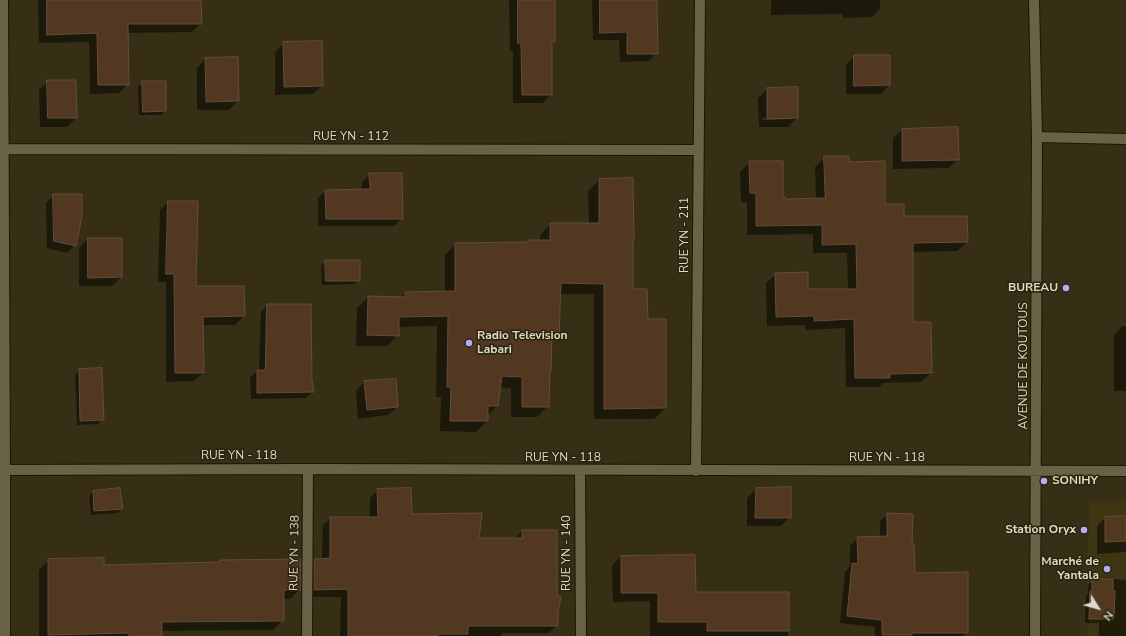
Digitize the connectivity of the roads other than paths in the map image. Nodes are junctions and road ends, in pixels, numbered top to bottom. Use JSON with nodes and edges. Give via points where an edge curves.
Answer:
{"nodes":[{"id":1,"x":3,"y":0,"type":"edge"},
{"id":2,"x":700,"y":0,"type":"edge"},
{"id":3,"x":1034,"y":0,"type":"edge"},
{"id":4,"x":1037,"y":137,"type":"junction"},
{"id":5,"x":1126,"y":139,"type":"edge"},
{"id":6,"x":2,"y":149,"type":"edge"},
{"id":7,"x":698,"y":150,"type":"junction"},
{"id":8,"x":308,"y":469,"type":"junction"},
{"id":9,"x":3,"y":470,"type":"edge"},
{"id":10,"x":580,"y":471,"type":"junction"},
{"id":11,"x":696,"y":471,"type":"junction"},
{"id":12,"x":1036,"y":471,"type":"junction"},
{"id":13,"x":1126,"y":471,"type":"edge"},
{"id":14,"x":5,"y":636,"type":"edge"},
{"id":15,"x":307,"y":636,"type":"edge"},
{"id":16,"x":581,"y":636,"type":"edge"},
{"id":17,"x":1035,"y":636,"type":"edge"}],
"edges":[{"from":1,"to":6,"type":"street"},
{"from":2,"to":7,"type":"street","name":"RUE YN - 211"},
{"from":3,"to":4,"type":"street","name":"AVENUE DE KOUTOUS"},
{"from":4,"to":5,"type":"street"},
{"from":4,"to":12,"type":"street","name":"AVENUE DE KOUTOUS"},
{"from":6,"to":7,"type":"street","name":"RUE YN - 112"},
{"from":6,"to":9,"type":"street"},
{"from":7,"to":11,"type":"street","name":"RUE YN - 211"},
{"from":8,"to":9,"type":"street","name":"RUE YN - 118"},
{"from":8,"to":10,"type":"street","name":"RUE YN - 118"},
{"from":8,"to":15,"type":"street","name":"RUE YN - 138"},
{"from":9,"to":14,"type":"street"},
{"from":10,"to":11,"type":"street","name":"RUE YN - 118"},
{"from":10,"to":16,"type":"street","name":"RUE YN - 140"},
{"from":11,"to":12,"type":"street","name":"RUE YN - 118"},
{"from":12,"to":13,"type":"street","name":"RUE YN - 118"},
{"from":12,"to":17,"type":"street","name":"AVENUE DE KOUTOUS"}]}
